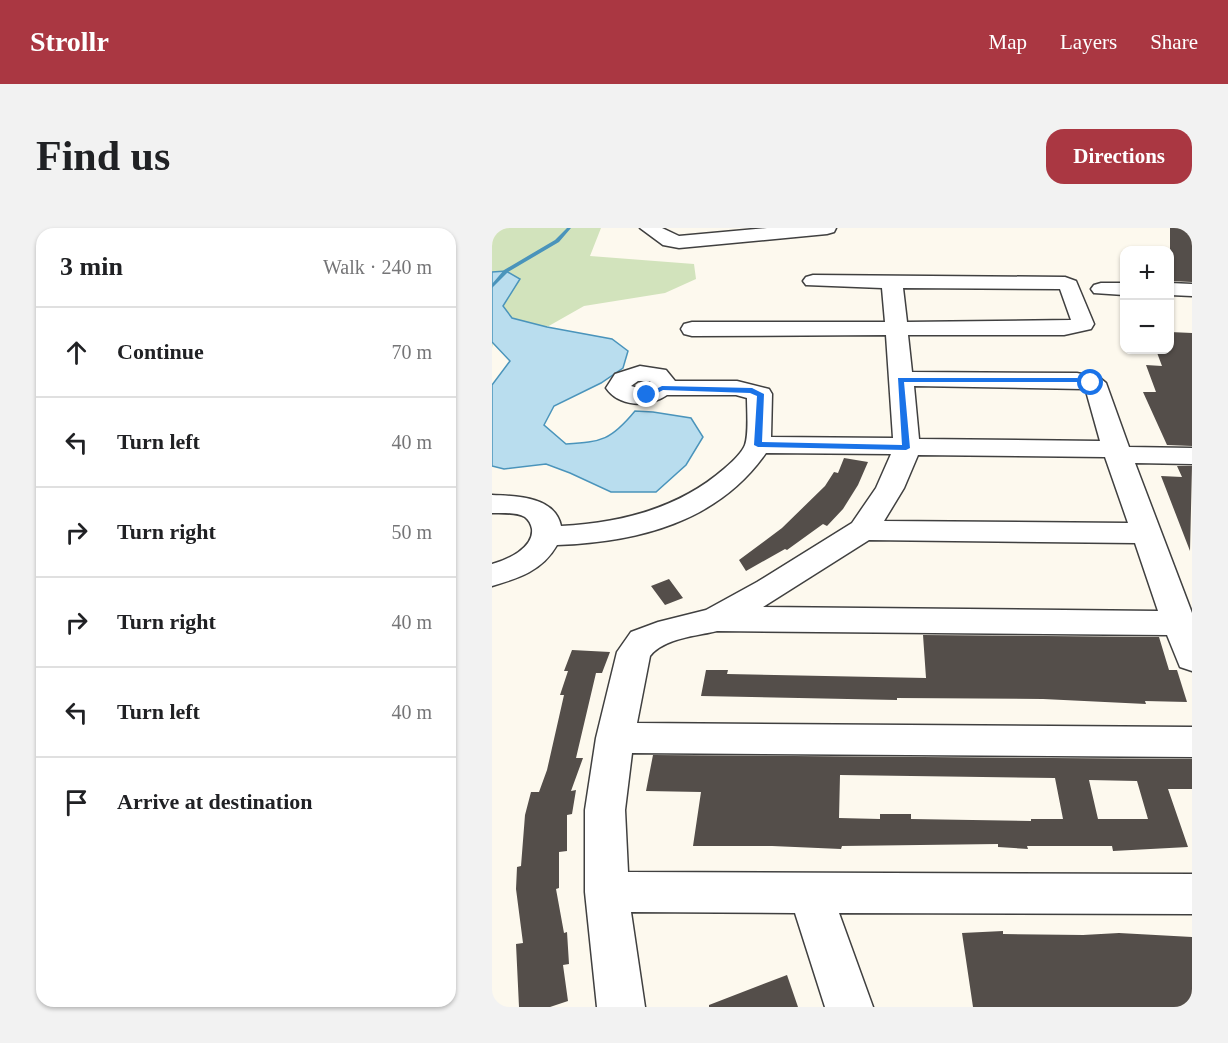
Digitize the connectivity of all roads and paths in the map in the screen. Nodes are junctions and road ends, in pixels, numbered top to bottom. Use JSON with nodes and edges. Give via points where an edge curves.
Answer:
{"nodes":[{"id":1,"x":649,"y":228,"type":"edge"},
{"id":2,"x":827,"y":228,"type":"edge"},
{"id":3,"x":813,"y":281,"type":"dead end"},
{"id":4,"x":892,"y":281,"type":"junction"},
{"id":5,"x":1101,"y":289,"type":"dead end"},
{"id":6,"x":1120,"y":289,"type":"edge"},
{"id":7,"x":1174,"y":289,"type":"edge"},
{"id":8,"x":1192,"y":290,"type":"edge"},
{"id":9,"x":692,"y":329,"type":"dead end"},
{"id":10,"x":896,"y":329,"type":"junction"},
{"id":11,"x":900,"y":380,"type":"junction"},
{"id":12,"x":662,"y":388,"type":"dead end"},
{"id":13,"x":758,"y":445,"type":"junction"},
{"id":14,"x":906,"y":448,"type":"junction"},
{"id":15,"x":1117,"y":452,"type":"junction"},
{"id":16,"x":1192,"y":456,"type":"edge"},
{"id":17,"x":492,"y":504,"type":"edge"},
{"id":18,"x":863,"y":530,"type":"junction"},
{"id":19,"x":1147,"y":533,"type":"junction"},
{"id":20,"x":548,"y":536,"type":"junction"},
{"id":21,"x":492,"y":575,"type":"edge"},
{"id":22,"x":1181,"y":608,"type":"edge"},
{"id":23,"x":716,"y":619,"type":"junction"},
{"id":24,"x":1192,"y":658,"type":"edge"},
{"id":25,"x":615,"y":738,"type":"junction"},
{"id":26,"x":1192,"y":742,"type":"edge"},
{"id":27,"x":607,"y":892,"type":"junction"},
{"id":28,"x":811,"y":894,"type":"junction"},
{"id":29,"x":1192,"y":894,"type":"edge"},
{"id":30,"x":621,"y":1007,"type":"edge"},
{"id":31,"x":849,"y":1007,"type":"edge"}],
"edges":[{"from":1,"to":2,"type":"street","via":[[679,242]]},
{"from":3,"to":4,"type":"street"},
{"from":4,"to":10,"type":"street"},
{"from":4,"to":10,"type":"street","via":[[1065,283],[1083,324],[1064,328]]},
{"from":5,"to":6,"type":"street"},
{"from":7,"to":8,"type":"street"},
{"from":9,"to":10,"type":"street"},
{"from":10,"to":11,"type":"street"},
{"from":11,"to":14,"type":"street"},
{"from":11,"to":15,"type":"street","via":[[1091,383],[1097,388]]},
{"from":12,"to":13,"type":"street","via":[[737,388],[760,394]]},
{"from":13,"to":14,"type":"street"},
{"from":13,"to":20,"type":"street","via":[[745,464],[720,487],[673,512],[603,531]]},
{"from":14,"to":15,"type":"street"},
{"from":14,"to":18,"type":"street","via":[[890,488]]},
{"from":15,"to":16,"type":"street"},
{"from":15,"to":19,"type":"street"},
{"from":17,"to":20,"type":"street","via":[[517,503],[536,510],[547,521]]},
{"from":18,"to":19,"type":"street"},
{"from":18,"to":23,"type":"street"},
{"from":19,"to":22,"type":"street"},
{"from":20,"to":21,"type":"street","via":[[540,550],[524,563]]},
{"from":22,"to":23,"type":"street"},
{"from":22,"to":24,"type":"street"},
{"from":23,"to":25,"type":"street","via":[[643,641],[634,652]]},
{"from":25,"to":26,"type":"street"},
{"from":25,"to":27,"type":"street","via":[[605,810]]},
{"from":27,"to":28,"type":"street"},
{"from":27,"to":30,"type":"street"},
{"from":28,"to":29,"type":"street"},
{"from":28,"to":31,"type":"street"}]}
